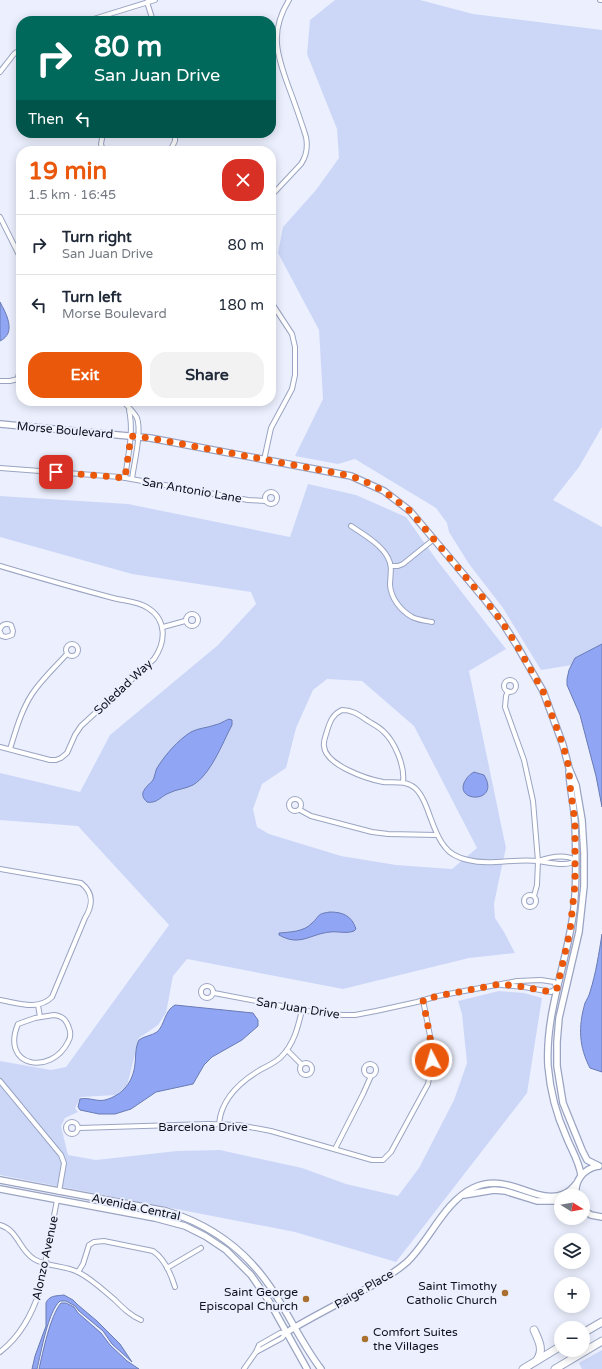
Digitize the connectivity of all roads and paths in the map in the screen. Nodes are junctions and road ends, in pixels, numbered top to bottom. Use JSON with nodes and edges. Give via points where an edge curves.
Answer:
{"nodes":[{"id":1,"x":155,"y":0,"type":"edge"},
{"id":2,"x":289,"y":0,"type":"edge"},
{"id":3,"x":148,"y":2,"type":"junction"},
{"id":4,"x":103,"y":16,"type":"edge"},
{"id":5,"x":152,"y":16,"type":"edge"},
{"id":6,"x":16,"y":53,"type":"edge"},
{"id":7,"x":0,"y":72,"type":"edge"},
{"id":8,"x":276,"y":191,"type":"edge"},
{"id":9,"x":0,"y":217,"type":"edge"},
{"id":10,"x":16,"y":249,"type":"edge"},
{"id":11,"x":276,"y":310,"type":"edge"},
{"id":12,"x":0,"y":381,"type":"edge"},
{"id":13,"x":16,"y":381,"type":"edge"},
{"id":14,"x":127,"y":406,"type":"edge"},
{"id":15,"x":129,"y":409,"type":"junction"},
{"id":16,"x":0,"y":424,"type":"edge"},
{"id":17,"x":131,"y":436,"type":"junction"},
{"id":18,"x":138,"y":437,"type":"junction"},
{"id":19,"x":264,"y":460,"type":"junction"},
{"id":20,"x":0,"y":468,"type":"edge"},
{"id":21,"x":125,"y":478,"type":"junction"},
{"id":22,"x":132,"y":479,"type":"junction"},
{"id":23,"x":265,"y":500,"type":"dead end"},
{"id":24,"x":351,"y":526,"type":"dead end"},
{"id":25,"x":434,"y":539,"type":"junction"},
{"id":26,"x":0,"y":566,"type":"edge"},
{"id":27,"x":392,"y":566,"type":"junction"},
{"id":28,"x":185,"y":621,"type":"dead end"},
{"id":29,"x":432,"y":622,"type":"dead end"},
{"id":30,"x":163,"y":627,"type":"junction"},
{"id":31,"x":67,"y":654,"type":"dead end"},
{"id":32,"x":508,"y":691,"type":"dead end"},
{"id":33,"x":0,"y":747,"type":"edge"},
{"id":34,"x":10,"y":749,"type":"junction"},
{"id":35,"x":569,"y":768,"type":"junction"},
{"id":36,"x":403,"y":782,"type":"junction"},
{"id":37,"x":300,"y":810,"type":"dead end"},
{"id":38,"x":437,"y":835,"type":"junction"},
{"id":39,"x":576,"y":860,"type":"junction"},
{"id":40,"x":584,"y":860,"type":"junction"},
{"id":41,"x":538,"y":861,"type":"junction"},
{"id":42,"x":0,"y":870,"type":"edge"},
{"id":43,"x":534,"y":896,"type":"dead end"},
{"id":44,"x":500,"y":984,"type":"junction"},
{"id":45,"x":557,"y":988,"type":"junction"},
{"id":46,"x":565,"y":990,"type":"junction"},
{"id":47,"x":214,"y":993,"type":"dead end"},
{"id":48,"x":0,"y":1000,"type":"edge"},
{"id":49,"x":423,"y":1000,"type":"junction"},
{"id":50,"x":38,"y":1005,"type":"junction"},
{"id":51,"x":302,"y":1010,"type":"junction"},
{"id":52,"x":40,"y":1017,"type":"junction"},
{"id":53,"x":287,"y":1050,"type":"junction"},
{"id":54,"x":301,"y":1064,"type":"dead end"},
{"id":55,"x":371,"y":1076,"type":"dead end"},
{"id":56,"x":0,"y":1081,"type":"edge"},
{"id":57,"x":219,"y":1124,"type":"junction"},
{"id":58,"x":79,"y":1128,"type":"dead end"},
{"id":59,"x":574,"y":1131,"type":"junction"},
{"id":60,"x":565,"y":1134,"type":"junction"},
{"id":61,"x":335,"y":1149,"type":"junction"},
{"id":62,"x":600,"y":1166,"type":"edge"},
{"id":63,"x":581,"y":1175,"type":"junction"},
{"id":64,"x":0,"y":1180,"type":"edge"},
{"id":65,"x":576,"y":1184,"type":"junction"},
{"id":66,"x":0,"y":1189,"type":"edge"},
{"id":67,"x":576,"y":1189,"type":"edge"},
{"id":68,"x":59,"y":1192,"type":"junction"},
{"id":69,"x":461,"y":1196,"type":"junction"},
{"id":70,"x":57,"y":1200,"type":"junction"},
{"id":71,"x":554,"y":1201,"type":"edge"},
{"id":72,"x":590,"y":1214,"type":"edge"},
{"id":73,"x":602,"y":1217,"type":"edge"},
{"id":74,"x":0,"y":1225,"type":"edge"},
{"id":75,"x":201,"y":1248,"type":"dead end"},
{"id":76,"x":240,"y":1251,"type":"junction"},
{"id":77,"x":234,"y":1258,"type":"junction"},
{"id":78,"x":46,"y":1263,"type":"junction"},
{"id":79,"x":167,"y":1268,"type":"junction"},
{"id":80,"x":78,"y":1272,"type":"junction"},
{"id":81,"x":175,"y":1287,"type":"dead end"},
{"id":82,"x":141,"y":1320,"type":"dead end"},
{"id":83,"x":602,"y":1322,"type":"edge"},
{"id":84,"x":294,"y":1328,"type":"junction"},
{"id":85,"x":590,"y":1329,"type":"edge"},
{"id":86,"x":287,"y":1332,"type":"junction"},
{"id":87,"x":602,"y":1341,"type":"edge"},
{"id":88,"x":554,"y":1348,"type":"edge"},
{"id":89,"x":554,"y":1350,"type":"edge"},
{"id":90,"x":0,"y":1352,"type":"edge"},
{"id":91,"x":536,"y":1361,"type":"junction"},
{"id":92,"x":244,"y":1369,"type":"edge"},
{"id":93,"x":307,"y":1369,"type":"edge"},
{"id":94,"x":321,"y":1369,"type":"edge"},
{"id":95,"x":523,"y":1369,"type":"edge"},
{"id":96,"x":555,"y":1369,"type":"edge"}],
"edges":[{"from":1,"to":3,"type":"street"},
{"from":2,"to":8,"type":"street","via":[[277,31],[277,51],[306,137],[307,152],[301,164]]},
{"from":3,"to":4,"type":"street"},
{"from":3,"to":5,"type":"street"},
{"from":6,"to":7,"type":"street"},
{"from":9,"to":10,"type":"street"},
{"from":11,"to":19,"type":"street","via":[[292,334],[295,347],[295,375],[292,389],[271,428]]},
{"from":12,"to":13,"type":"street"},
{"from":14,"to":15,"type":"street"},
{"from":15,"to":17,"type":"street"},
{"from":15,"to":18,"type":"street","via":[[137,418]]},
{"from":16,"to":17,"type":"street","name":"Morse Boulevard"},
{"from":17,"to":18,"type":"street","name":"Morse Boulevard"},
{"from":17,"to":21,"type":"street"},
{"from":18,"to":19,"type":"street","name":"Morse Boulevard"},
{"from":18,"to":22,"type":"street"},
{"from":19,"to":25,"type":"street","name":"Morse Boulevard","via":[[351,476],[364,481],[384,491],[405,507]]},
{"from":20,"to":21,"type":"street","name":"San Antonio Lane"},
{"from":21,"to":22,"type":"street","name":"San Antonio Lane"},
{"from":22,"to":23,"type":"street","name":"San Antonio Lane","via":[[248,500]]},
{"from":24,"to":27,"type":"street","via":[[375,543],[387,555]]},
{"from":25,"to":27,"type":"street","via":[[403,564]]},
{"from":25,"to":35,"type":"street","name":"Morse Boulevard","via":[[502,622],[530,666],[543,691]]},
{"from":26,"to":30,"type":"street","via":[[142,604],[154,613]]},
{"from":27,"to":29,"type":"street","via":[[390,587],[400,607],[412,617]]},
{"from":28,"to":30,"type":"street"},
{"from":30,"to":34,"type":"street","name":"Soledad Way","via":[[161,647],[154,659],[81,726],[67,753],[61,758],[50,760]]},
{"from":31,"to":34,"type":"street","via":[[40,684],[28,702]]},
{"from":32,"to":41,"type":"street","via":[[505,707],[529,782]]},
{"from":33,"to":34,"type":"street","name":"Soledad Way"},
{"from":35,"to":39,"type":"street","name":"Morse Boulevard"},
{"from":35,"to":40,"type":"street","name":"Morse Boulevard","via":[[576,785],[582,820]]},
{"from":36,"to":36,"type":"street","via":[[402,763],[383,731],[353,711],[342,710],[333,716],[324,746],[332,760],[374,780]]},
{"from":36,"to":38,"type":"street","via":[[414,788],[424,801]]},
{"from":37,"to":38,"type":"street","via":[[311,816],[372,832]]},
{"from":38,"to":41,"type":"street","via":[[451,853],[468,860]]},
{"from":39,"to":40,"type":"street"},
{"from":39,"to":41,"type":"street","via":[[570,863]]},
{"from":39,"to":45,"type":"street","name":"Morse Boulevard","via":[[574,908]]},
{"from":40,"to":46,"type":"street","name":"Morse Boulevard","via":[[579,932]]},
{"from":41,"to":43,"type":"street"},
{"from":42,"to":50,"type":"street","via":[[81,883],[86,887],[92,902],[55,992],[46,1002]]},
{"from":44,"to":45,"type":"street","name":"San Juan Drive","via":[[551,992]]},
{"from":44,"to":45,"type":"street","name":"San Juan Drive","via":[[527,979],[554,982]]},
{"from":44,"to":49,"type":"street","name":"San Juan Drive"},
{"from":45,"to":46,"type":"street"},
{"from":45,"to":60,"type":"street","name":"Morse Boulevard","via":[[550,1020],[548,1066],[555,1103]]},
{"from":46,"to":59,"type":"street","name":"Morse Boulevard","via":[[559,1018],[557,1066],[563,1103]]},
{"from":47,"to":51,"type":"street","name":"San Juan Drive"},
{"from":48,"to":50,"type":"street","via":[[30,1006]]},
{"from":49,"to":51,"type":"street","name":"San Juan Drive","via":[[355,1015]]},
{"from":49,"to":61,"type":"street","name":"Barcelona Drive","via":[[433,1054],[428,1084],[391,1152],[383,1160],[372,1160]]},
{"from":50,"to":52,"type":"street"},
{"from":51,"to":53,"type":"street","via":[[294,1038]]},
{"from":52,"to":52,"type":"street","via":[[54,1015],[65,1019],[71,1033],[70,1038],[60,1054],[43,1062],[29,1063],[14,1053],[12,1037],[18,1024]]},
{"from":53,"to":54,"type":"street"},
{"from":53,"to":57,"type":"street","via":[[277,1061],[253,1074],[235,1089],[222,1107]]},
{"from":55,"to":61,"type":"street"},
{"from":56,"to":68,"type":"street","via":[[61,1155],[64,1163]]},
{"from":57,"to":58,"type":"street","name":"Barcelona Drive"},
{"from":57,"to":61,"type":"street","name":"Barcelona Drive","via":[[252,1126]]},
{"from":59,"to":60,"type":"street"},
{"from":59,"to":62,"type":"street","name":"Morse Boulevard","via":[[587,1160]]},
{"from":60,"to":63,"type":"street","name":"Morse Boulevard"},
{"from":62,"to":63,"type":"street"},
{"from":63,"to":65,"type":"street"},
{"from":64,"to":68,"type":"street","name":"Avenida Central"},
{"from":65,"to":67,"type":"street"},
{"from":65,"to":69,"type":"street","name":"Paige Place","via":[[563,1194],[548,1196],[507,1184],[492,1183],[474,1188]]},
{"from":66,"to":70,"type":"street","name":"Avenida Central"},
{"from":68,"to":70,"type":"street"},
{"from":68,"to":76,"type":"street","name":"Avenida Central","via":[[176,1214],[212,1231]]},
{"from":69,"to":71,"type":"street","via":[[494,1190],[537,1201]]},
{"from":69,"to":84,"type":"street","name":"Paige Place","via":[[408,1261],[389,1276]]},
{"from":70,"to":77,"type":"street","name":"Avenida Central","via":[[155,1218],[184,1226],[216,1243]]},
{"from":70,"to":78,"type":"street","name":"Alonzo Avenue"},
{"from":72,"to":73,"type":"street"},
{"from":74,"to":78,"type":"street","via":[[9,1228],[24,1250],[35,1260]]},
{"from":75,"to":79,"type":"street"},
{"from":76,"to":77,"type":"street"},
{"from":76,"to":84,"type":"street","name":"Avenida Central","via":[[270,1286]]},
{"from":77,"to":86,"type":"street","name":"Avenida Central","via":[[251,1275]]},
{"from":78,"to":80,"type":"street"},
{"from":78,"to":90,"type":"street","name":"Alonzo Avenue","via":[[32,1312],[14,1339]]},
{"from":79,"to":80,"type":"street","via":[[153,1250],[99,1241],[89,1245]]},
{"from":79,"to":81,"type":"street"},
{"from":80,"to":82,"type":"street"},
{"from":83,"to":85,"type":"highway"},
{"from":84,"to":86,"type":"street","name":"Paige Place"},
{"from":84,"to":94,"type":"street","name":"Avenida Central"},
{"from":86,"to":92,"type":"street","name":"Paige Place","via":[[282,1338],[256,1352]]},
{"from":86,"to":93,"type":"street","name":"Avenida Central"},
{"from":87,"to":96,"type":"highway"},
{"from":88,"to":91,"type":"highway","via":[[544,1346],[534,1330],[541,1348]]},
{"from":89,"to":91,"type":"highway"},
{"from":91,"to":95,"type":"highway"}]}
